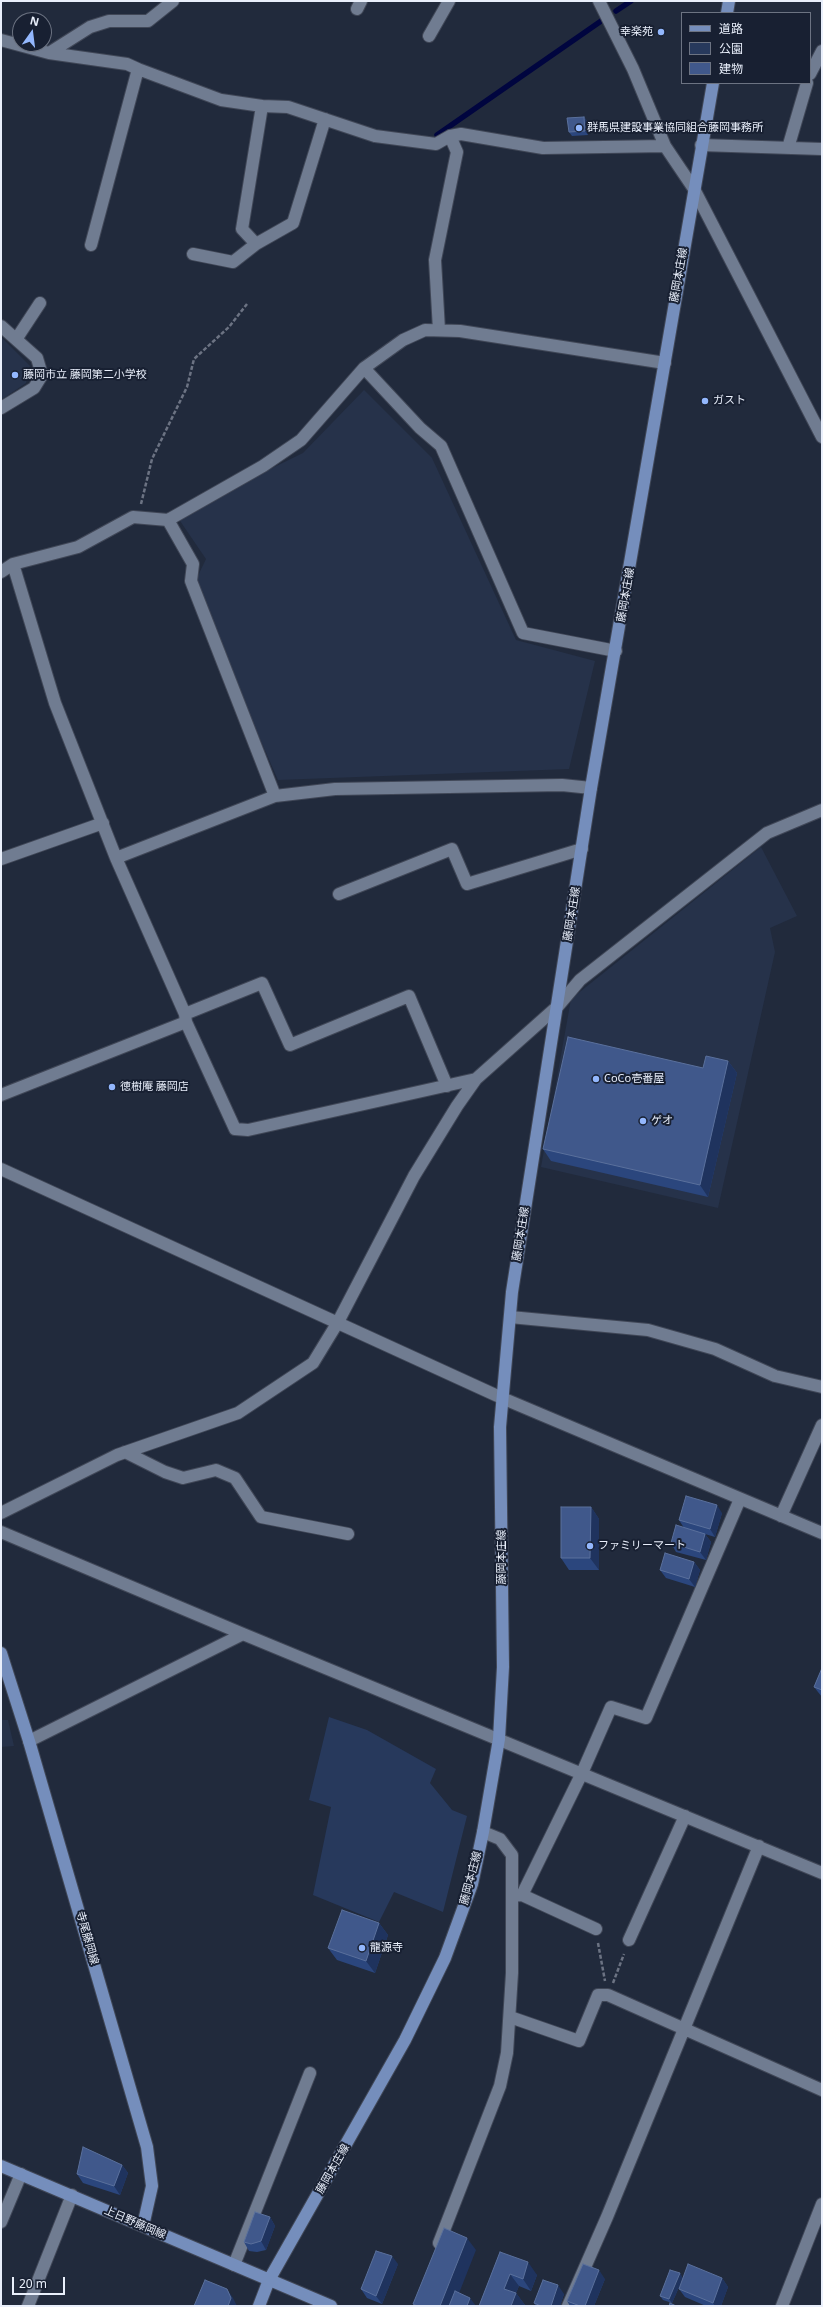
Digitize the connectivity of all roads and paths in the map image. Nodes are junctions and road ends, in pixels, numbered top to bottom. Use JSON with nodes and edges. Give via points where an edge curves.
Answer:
{"nodes":[{"id":1,"x":173,"y":1,"type":"edge"},
{"id":2,"x":449,"y":1,"type":"edge"},
{"id":3,"x":599,"y":1,"type":"edge"},
{"id":4,"x":729,"y":1,"type":"edge"},
{"id":5,"x":727,"y":12,"type":"edge"},
{"id":6,"x":430,"y":36,"type":"dead end"},
{"id":7,"x":1,"y":40,"type":"edge"},
{"id":8,"x":822,"y":51,"type":"edge"},
{"id":9,"x":49,"y":53,"type":"junction"},
{"id":10,"x":138,"y":69,"type":"junction"},
{"id":11,"x":811,"y":72,"type":"edge"},
{"id":12,"x":713,"y":84,"type":"edge"},
{"id":13,"x":807,"y":84,"type":"edge"},
{"id":14,"x":262,"y":106,"type":"junction"},
{"id":15,"x":324,"y":119,"type":"junction"},
{"id":16,"x":450,"y":136,"type":"junction"},
{"id":17,"x":701,"y":145,"type":"junction"},
{"id":18,"x":665,"y":146,"type":"junction"},
{"id":19,"x":788,"y":148,"type":"junction"},
{"id":20,"x":822,"y":149,"type":"edge"},
{"id":21,"x":694,"y":189,"type":"junction"},
{"id":22,"x":256,"y":244,"type":"junction"},
{"id":23,"x":91,"y":246,"type":"dead end"},
{"id":24,"x":193,"y":254,"type":"dead end"},
{"id":25,"x":40,"y":303,"type":"dead end"},
{"id":26,"x":247,"y":304,"type":"dead end"},
{"id":27,"x":1,"y":326,"type":"edge"},
{"id":28,"x":439,"y":330,"type":"junction"},
{"id":29,"x":17,"y":338,"type":"junction"},
{"id":30,"x":664,"y":362,"type":"junction"},
{"id":31,"x":364,"y":368,"type":"junction"},
{"id":32,"x":1,"y":408,"type":"edge"},
{"id":33,"x":822,"y":437,"type":"edge"},
{"id":34,"x":138,"y":518,"type":"junction"},
{"id":35,"x":168,"y":520,"type":"junction"},
{"id":36,"x":13,"y":564,"type":"junction"},
{"id":37,"x":1,"y":572,"type":"edge"},
{"id":38,"x":616,"y":652,"type":"junction"},
{"id":39,"x":591,"y":788,"type":"junction"},
{"id":40,"x":275,"y":796,"type":"junction"},
{"id":41,"x":822,"y":810,"type":"edge"},
{"id":42,"x":103,"y":823,"type":"junction"},
{"id":43,"x":582,"y":849,"type":"junction"},
{"id":44,"x":116,"y":858,"type":"junction"},
{"id":45,"x":1,"y":859,"type":"edge"},
{"id":46,"x":339,"y":894,"type":"dead end"},
{"id":47,"x":558,"y":1006,"type":"junction"},
{"id":48,"x":186,"y":1018,"type":"junction"},
{"id":49,"x":476,"y":1079,"type":"junction"},
{"id":50,"x":447,"y":1086,"type":"junction"},
{"id":51,"x":1,"y":1095,"type":"edge"},
{"id":52,"x":1,"y":1169,"type":"edge"},
{"id":53,"x":510,"y":1317,"type":"junction"},
{"id":54,"x":338,"y":1322,"type":"junction"},
{"id":55,"x":822,"y":1388,"type":"edge"},
{"id":56,"x":502,"y":1398,"type":"junction"},
{"id":57,"x":822,"y":1425,"type":"edge"},
{"id":58,"x":125,"y":1452,"type":"junction"},
{"id":59,"x":740,"y":1499,"type":"junction"},
{"id":60,"x":1,"y":1513,"type":"edge"},
{"id":61,"x":781,"y":1516,"type":"junction"},
{"id":62,"x":1,"y":1532,"type":"edge"},
{"id":63,"x":822,"y":1533,"type":"edge"},
{"id":64,"x":348,"y":1534,"type":"dead end"},
{"id":65,"x":243,"y":1634,"type":"junction"},
{"id":66,"x":1,"y":1652,"type":"edge"},
{"id":67,"x":498,"y":1739,"type":"junction"},
{"id":68,"x":30,"y":1741,"type":"junction"},
{"id":69,"x":582,"y":1773,"type":"junction"},
{"id":70,"x":685,"y":1816,"type":"junction"},
{"id":71,"x":483,"y":1832,"type":"junction"},
{"id":72,"x":759,"y":1846,"type":"junction"},
{"id":73,"x":822,"y":1873,"type":"edge"},
{"id":74,"x":517,"y":1895,"type":"junction"},
{"id":75,"x":596,"y":1929,"type":"joint"},
{"id":76,"x":629,"y":1940,"type":"joint"},
{"id":77,"x":608,"y":1995,"type":"junction"},
{"id":78,"x":510,"y":2017,"type":"junction"},
{"id":79,"x":684,"y":2029,"type":"junction"},
{"id":80,"x":310,"y":2073,"type":"dead end"},
{"id":81,"x":822,"y":2090,"type":"edge"},
{"id":82,"x":1,"y":2166,"type":"edge"},
{"id":83,"x":21,"y":2174,"type":"junction"},
{"id":84,"x":72,"y":2195,"type":"junction"},
{"id":85,"x":822,"y":2204,"type":"edge"},
{"id":86,"x":1,"y":2222,"type":"edge"},
{"id":87,"x":142,"y":2226,"type":"junction"},
{"id":88,"x":434,"y":2255,"type":"edge"},
{"id":89,"x":234,"y":2265,"type":"junction"},
{"id":90,"x":269,"y":2280,"type":"junction"},
{"id":91,"x":28,"y":2306,"type":"edge"},
{"id":92,"x":259,"y":2306,"type":"edge"},
{"id":93,"x":331,"y":2306,"type":"edge"},
{"id":94,"x":568,"y":2306,"type":"edge"},
{"id":95,"x":782,"y":2306,"type":"edge"}],
"edges":[{"from":1,"to":9,"type":"street","via":[[148,21],[109,21],[96,25]]},
{"from":2,"to":6,"type":"street"},
{"from":3,"to":18,"type":"street","via":[[633,69]]},
{"from":4,"to":5,"type":"main road"},
{"from":7,"to":9,"type":"street"},
{"from":8,"to":11,"type":"street"},
{"from":9,"to":10,"type":"street","via":[[127,64]]},
{"from":10,"to":14,"type":"street","via":[[222,100]]},
{"from":10,"to":23,"type":"street"},
{"from":12,"to":17,"type":"main road","name":"藤岡本庄線"},
{"from":13,"to":19,"type":"street"},
{"from":14,"to":15,"type":"street","via":[[288,107]]},
{"from":14,"to":22,"type":"street","via":[[242,229]]},
{"from":15,"to":16,"type":"street","via":[[382,137],[436,144]]},
{"from":15,"to":22,"type":"street","via":[[293,223]]},
{"from":16,"to":18,"type":"street","via":[[461,134],[543,148]]},
{"from":16,"to":28,"type":"street","via":[[457,152],[435,260]]},
{"from":17,"to":19,"type":"street"},
{"from":17,"to":21,"type":"main road","name":"藤岡本庄線"},
{"from":18,"to":21,"type":"street"},
{"from":19,"to":20,"type":"street"},
{"from":21,"to":30,"type":"main road","name":"藤岡本庄線"},
{"from":21,"to":33,"type":"street"},
{"from":22,"to":24,"type":"street","via":[[233,262]]},
{"from":25,"to":29,"type":"street"},
{"from":26,"to":34,"type":"path","via":[[229,327],[194,359],[187,387],[152,458]]},
{"from":27,"to":29,"type":"street"},
{"from":28,"to":30,"type":"street"},
{"from":28,"to":31,"type":"street","via":[[425,330],[403,340]]},
{"from":29,"to":32,"type":"street","via":[[37,358],[42,375],[34,388]]},
{"from":30,"to":38,"type":"main road","name":"藤岡本庄線"},
{"from":31,"to":35,"type":"street","via":[[301,440],[263,466]]},
{"from":31,"to":38,"type":"street","via":[[420,428],[441,446],[523,633]]},
{"from":34,"to":35,"type":"street"},
{"from":34,"to":36,"type":"street","via":[[134,517],[78,547]]},
{"from":35,"to":40,"type":"street","via":[[193,564],[191,581]]},
{"from":36,"to":37,"type":"street"},
{"from":36,"to":42,"type":"street","via":[[55,703]]},
{"from":38,"to":39,"type":"main road","name":"藤岡本庄線"},
{"from":39,"to":40,"type":"street","via":[[562,785],[335,789]]},
{"from":39,"to":43,"type":"main road","name":"藤岡本庄線"},
{"from":40,"to":44,"type":"street"},
{"from":41,"to":47,"type":"street","via":[[767,833],[580,980]]},
{"from":42,"to":44,"type":"street"},
{"from":42,"to":45,"type":"street"},
{"from":43,"to":46,"type":"street","via":[[467,884],[452,849]]},
{"from":43,"to":47,"type":"main road","name":"藤岡本庄線"},
{"from":44,"to":48,"type":"street"},
{"from":47,"to":49,"type":"street"},
{"from":47,"to":53,"type":"main road","name":"藤岡本庄線"},
{"from":48,"to":50,"type":"street","via":[[235,1129],[248,1130]]},
{"from":48,"to":50,"type":"street","via":[[262,983],[290,1045],[409,996]]},
{"from":48,"to":51,"type":"street"},
{"from":49,"to":50,"type":"street"},
{"from":49,"to":54,"type":"street","via":[[414,1176]]},
{"from":52,"to":54,"type":"street"},
{"from":53,"to":55,"type":"street","via":[[648,1330],[715,1349],[775,1376]]},
{"from":53,"to":56,"type":"main road","name":"藤岡本庄線"},
{"from":54,"to":56,"type":"street"},
{"from":54,"to":58,"type":"street","via":[[313,1363],[238,1413]]},
{"from":56,"to":59,"type":"street"},
{"from":56,"to":67,"type":"main road","name":"藤岡本庄線","via":[[502,1667]]},
{"from":57,"to":61,"type":"street"},
{"from":58,"to":60,"type":"street"},
{"from":58,"to":64,"type":"street","via":[[183,1478],[216,1470],[235,1478],[261,1517]]},
{"from":59,"to":61,"type":"street"},
{"from":59,"to":69,"type":"street","via":[[646,1718],[611,1707]]},
{"from":61,"to":63,"type":"street"},
{"from":62,"to":65,"type":"street"},
{"from":65,"to":67,"type":"street"},
{"from":65,"to":68,"type":"street"},
{"from":66,"to":68,"type":"main road","name":"寺尾藤岡線"},
{"from":67,"to":69,"type":"street"},
{"from":67,"to":71,"type":"main road","name":"藤岡本庄線"},
{"from":68,"to":87,"type":"main road","name":"寺尾藤岡線","via":[[147,2146],[152,2186]]},
{"from":69,"to":70,"type":"street"},
{"from":69,"to":74,"type":"street"},
{"from":70,"to":72,"type":"street"},
{"from":70,"to":76,"type":"street"},
{"from":71,"to":74,"type":"street","via":[[500,1839],[512,1855]]},
{"from":71,"to":90,"type":"main road","name":"藤岡本庄線","via":[[472,1884],[445,1958],[388,2072]]},
{"from":72,"to":73,"type":"street"},
{"from":72,"to":79,"type":"street"},
{"from":74,"to":75,"type":"street"},
{"from":74,"to":78,"type":"street"},
{"from":75,"to":77,"type":"path"},
{"from":76,"to":77,"type":"path"},
{"from":77,"to":78,"type":"street","via":[[598,1995],[579,2041]]},
{"from":77,"to":79,"type":"street"},
{"from":78,"to":88,"type":"street","via":[[508,2053],[500,2086]]},
{"from":79,"to":81,"type":"street"},
{"from":79,"to":94,"type":"street"},
{"from":80,"to":89,"type":"street"},
{"from":82,"to":83,"type":"main road","name":"上日野藤岡線"},
{"from":83,"to":84,"type":"main road","name":"上日野藤岡線"},
{"from":83,"to":86,"type":"street"},
{"from":84,"to":87,"type":"main road","name":"上日野藤岡線"},
{"from":84,"to":91,"type":"street"},
{"from":85,"to":95,"type":"street"},
{"from":87,"to":89,"type":"main road","name":"上日野藤岡線"},
{"from":89,"to":90,"type":"main road","name":"上日野藤岡線"},
{"from":90,"to":92,"type":"main road","name":"藤岡本庄線"},
{"from":90,"to":93,"type":"main road"}]}
